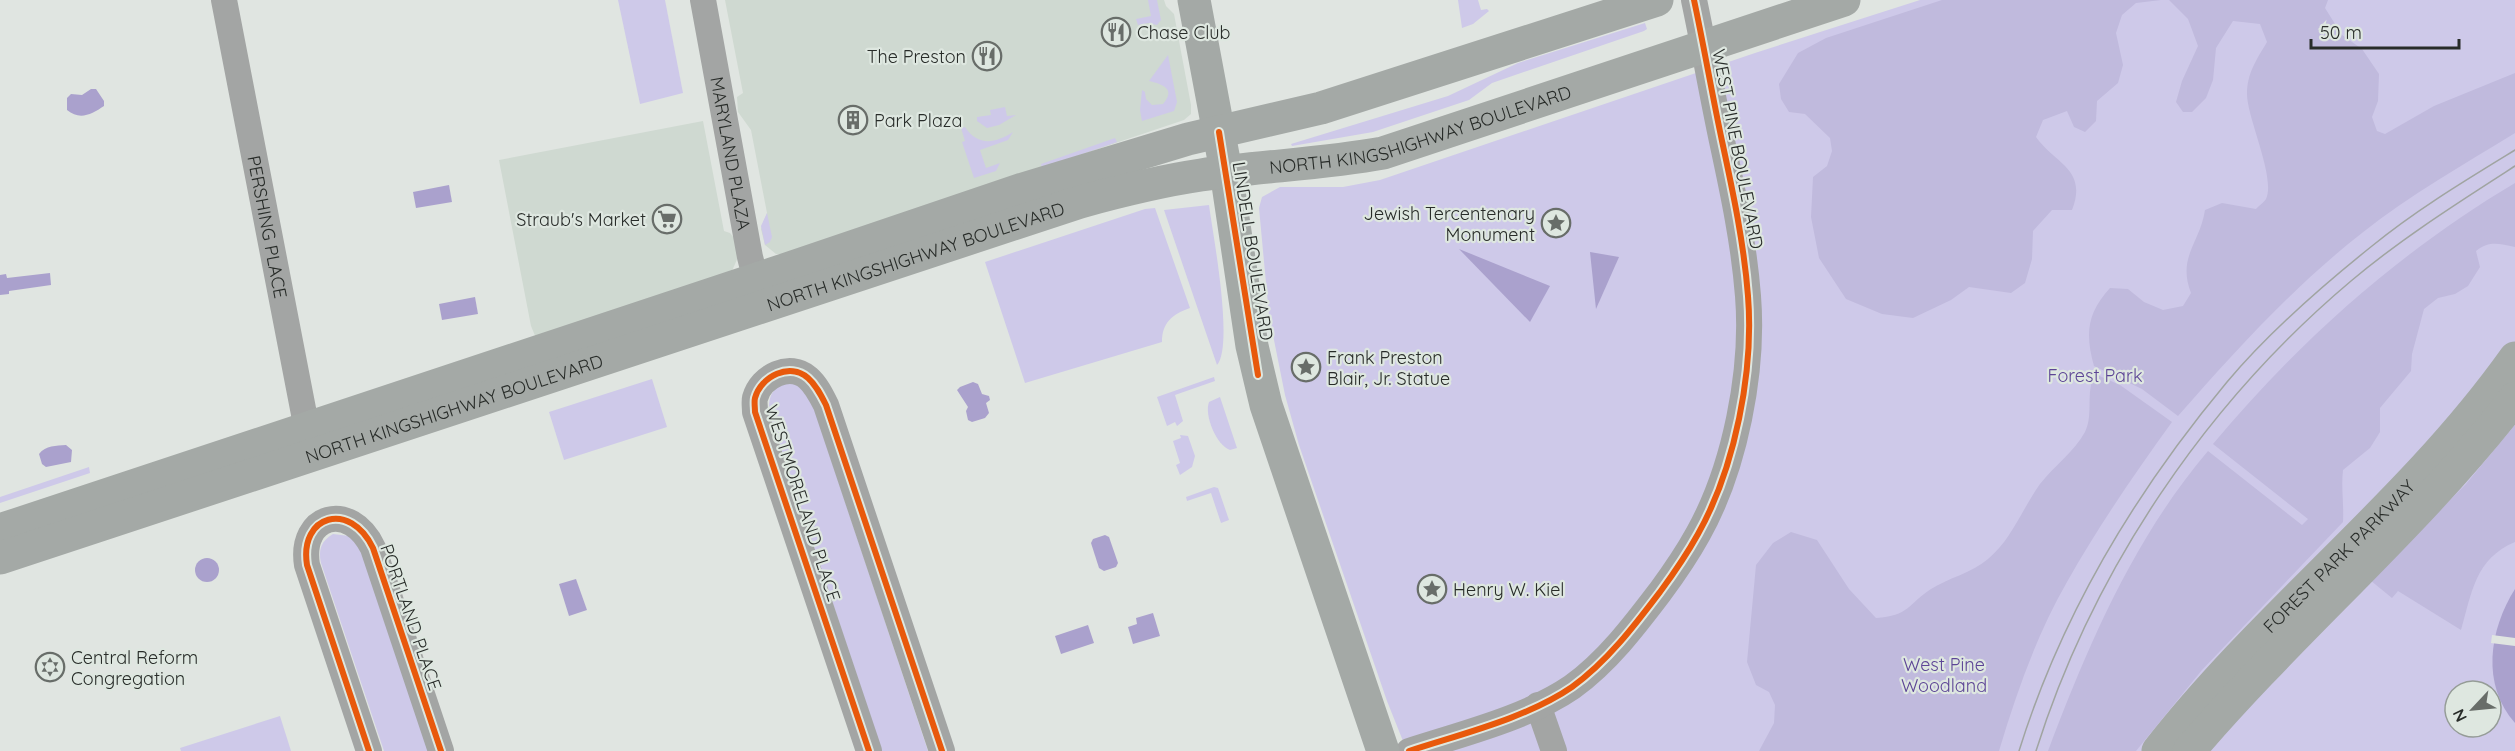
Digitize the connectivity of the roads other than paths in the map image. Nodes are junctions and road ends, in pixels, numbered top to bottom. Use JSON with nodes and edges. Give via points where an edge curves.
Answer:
{"nodes":[{"id":1,"x":224,"y":0,"type":"edge"},
{"id":2,"x":703,"y":0,"type":"edge"},
{"id":3,"x":1194,"y":0,"type":"edge"},
{"id":4,"x":1657,"y":0,"type":"edge"},
{"id":5,"x":1694,"y":0,"type":"edge"},
{"id":6,"x":1844,"y":0,"type":"edge"},
{"id":7,"x":1704,"y":46,"type":"junction"},
{"id":8,"x":1219,"y":132,"type":"junction"},
{"id":9,"x":1226,"y":171,"type":"junction"},
{"id":10,"x":759,"y":292,"type":"junction"},
{"id":11,"x":2515,"y":358,"type":"edge"},
{"id":12,"x":2515,"y":398,"type":"edge"},
{"id":13,"x":309,"y":442,"type":"junction"},
{"id":14,"x":0,"y":530,"type":"edge"},
{"id":15,"x":0,"y":558,"type":"edge"},
{"id":16,"x":1538,"y":705,"type":"junction"},
{"id":17,"x":369,"y":751,"type":"edge"},
{"id":18,"x":441,"y":751,"type":"edge"},
{"id":19,"x":869,"y":751,"type":"edge"},
{"id":20,"x":942,"y":751,"type":"edge"},
{"id":21,"x":1383,"y":751,"type":"edge"},
{"id":22,"x":1409,"y":751,"type":"edge"},
{"id":23,"x":1554,"y":751,"type":"edge"},
{"id":24,"x":2158,"y":751,"type":"edge"},
{"id":25,"x":2189,"y":751,"type":"edge"}],
"edges":[{"from":1,"to":13,"type":"street","name":"PERSHING PLACE"},
{"from":2,"to":10,"type":"street","name":"MARYLAND PLAZA"},
{"from":3,"to":8,"type":"main road","name":"LINDELL BOULEVARD"},
{"from":4,"to":8,"type":"main road","name":"NORTH KINGSHIGHWAY BOULEVARD","via":[[1321,108]]},
{"from":5,"to":7,"type":"street","name":"WEST PINE BOULEVARD"},
{"from":6,"to":7,"type":"main road","name":"NORTH KINGSHIGHWAY BOULEVARD"},
{"from":7,"to":9,"type":"main road","name":"NORTH KINGSHIGHWAY BOULEVARD","via":[[1383,153]]},
{"from":7,"to":16,"type":"street","name":"WEST PINE BOULEVARD","via":[[1742,245],[1748,298],[1745,383],[1731,449],[1699,532],[1676,570],[1617,645],[1587,675]]},
{"from":8,"to":9,"type":"main road","name":"LINDELL BOULEVARD"},
{"from":8,"to":10,"type":"main road","name":"NORTH KINGSHIGHWAY BOULEVARD","via":[[1023,189]]},
{"from":9,"to":10,"type":"main road","name":"NORTH KINGSHIGHWAY BOULEVARD","via":[[1080,202]]},
{"from":9,"to":21,"type":"main road","name":"LINDELL BOULEVARD","via":[[1252,346],[1266,405]]},
{"from":10,"to":13,"type":"main road","name":"NORTH KINGSHIGHWAY BOULEVARD"},
{"from":11,"to":24,"type":"main road","name":"FOREST PARK PARKWAY","via":[[2443,449],[2258,639]]},
{"from":12,"to":25,"type":"main road","name":"FOREST PARK PARKWAY","via":[[2427,501],[2257,674]]},
{"from":13,"to":14,"type":"main road","name":"NORTH KINGSHIGHWAY BOULEVARD"},
{"from":13,"to":15,"type":"main road","name":"NORTH KINGSHIGHWAY BOULEVARD"},
{"from":16,"to":22,"type":"street","name":"WEST PINE BOULEVARD"},
{"from":16,"to":23,"type":"street"},
{"from":17,"to":18,"type":"street","name":"PORTLAND PLACE","via":[[305,552],[308,537],[316,528],[337,519],[347,519],[358,526],[373,549]]},
{"from":19,"to":20,"type":"street","name":"WESTMORELAND PLACE","via":[[755,412],[760,387],[782,372],[806,376],[826,405]]}]}
